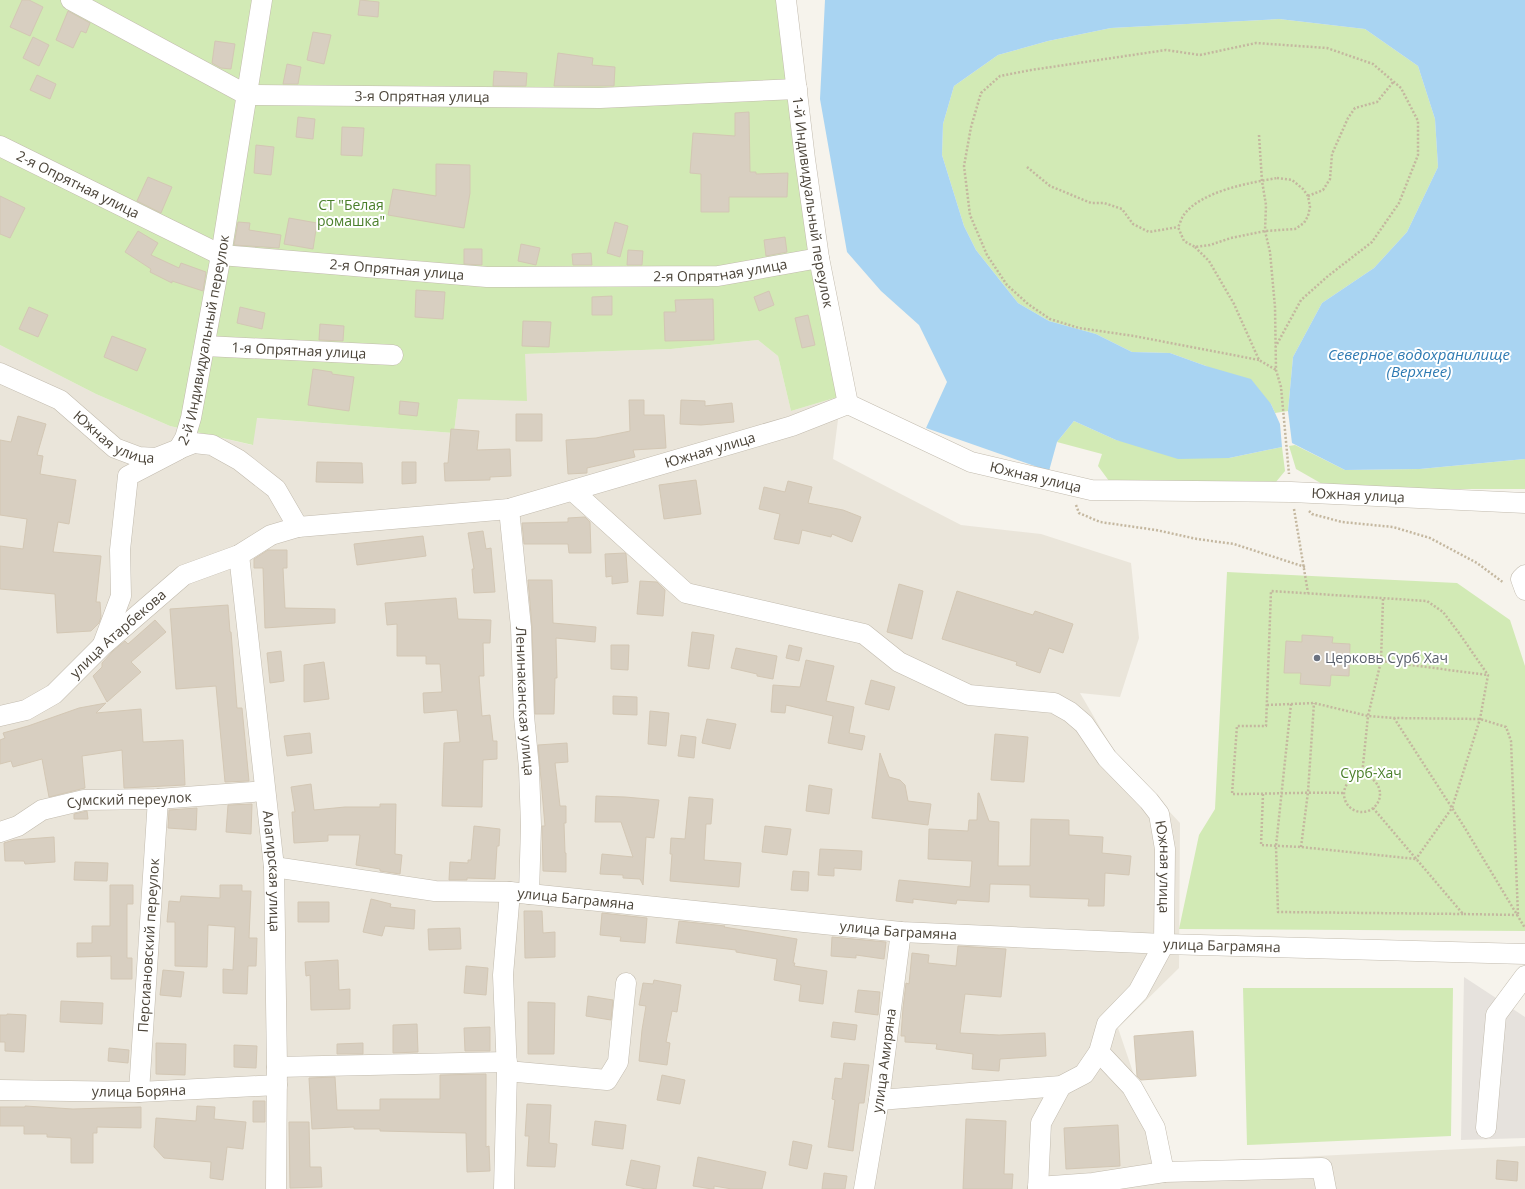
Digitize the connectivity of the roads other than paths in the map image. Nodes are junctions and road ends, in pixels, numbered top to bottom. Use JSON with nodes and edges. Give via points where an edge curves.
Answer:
{"nodes":[{"id":1,"x":71,"y":0,"type":"edge"},
{"id":2,"x":262,"y":0,"type":"edge"},
{"id":3,"x":786,"y":0,"type":"edge"},
{"id":4,"x":797,"y":89,"type":"junction"},
{"id":5,"x":247,"y":95,"type":"junction"},
{"id":6,"x":0,"y":146,"type":"edge"},
{"id":7,"x":221,"y":255,"type":"junction"},
{"id":8,"x":818,"y":258,"type":"junction"},
{"id":9,"x":205,"y":346,"type":"junction"},
{"id":10,"x":393,"y":355,"type":"dead end"},
{"id":11,"x":0,"y":373,"type":"edge"},
{"id":12,"x":848,"y":404,"type":"junction"},
{"id":13,"x":178,"y":450,"type":"junction"},
{"id":14,"x":573,"y":491,"type":"junction"},
{"id":15,"x":1525,"y":504,"type":"edge"},
{"id":16,"x":509,"y":509,"type":"junction"},
{"id":17,"x":298,"y":527,"type":"junction"},
{"id":18,"x":239,"y":554,"type":"junction"},
{"id":19,"x":1525,"y":575,"type":"edge"},
{"id":20,"x":1516,"y":587,"type":"edge"},
{"id":21,"x":102,"y":646,"type":"junction"},
{"id":22,"x":0,"y":716,"type":"edge"},
{"id":23,"x":265,"y":790,"type":"junction"},
{"id":24,"x":158,"y":799,"type":"junction"},
{"id":25,"x":0,"y":832,"type":"edge"},
{"id":26,"x":274,"y":868,"type":"junction"},
{"id":27,"x":510,"y":892,"type":"junction"},
{"id":28,"x":529,"y":894,"type":"junction"},
{"id":29,"x":901,"y":932,"type":"junction"},
{"id":30,"x":1164,"y":944,"type":"junction"},
{"id":31,"x":1525,"y":954,"type":"edge"},
{"id":32,"x":1525,"y":976,"type":"edge"},
{"id":33,"x":626,"y":983,"type":"dead end"},
{"id":34,"x":1099,"y":1052,"type":"junction"},
{"id":35,"x":507,"y":1066,"type":"junction"},
{"id":36,"x":277,"y":1076,"type":"junction"},
{"id":37,"x":1061,"y":1086,"type":"junction"},
{"id":38,"x":0,"y":1090,"type":"edge"},
{"id":39,"x":139,"y":1092,"type":"junction"},
{"id":40,"x":879,"y":1100,"type":"junction"},
{"id":41,"x":1486,"y":1128,"type":"dead end"},
{"id":42,"x":1164,"y":1172,"type":"junction"},
{"id":43,"x":1038,"y":1188,"type":"edge"},
{"id":44,"x":276,"y":1189,"type":"edge"},
{"id":45,"x":504,"y":1189,"type":"edge"},
{"id":46,"x":864,"y":1189,"type":"edge"},
{"id":47,"x":1326,"y":1189,"type":"edge"}],
"edges":[{"from":1,"to":5,"type":"street","name":"3-я Опрятная улица"},
{"from":2,"to":5,"type":"street","name":"2-й Индивидуальный переулок"},
{"from":3,"to":4,"type":"street","name":"1-й Индивидуальный переулок"},
{"from":4,"to":5,"type":"street","name":"3-я Опрятная улица","via":[[600,98]]},
{"from":4,"to":8,"type":"street","name":"1-й Индивидуальный переулок"},
{"from":5,"to":7,"type":"street","name":"2-й Индивидуальный переулок"},
{"from":6,"to":7,"type":"street","name":"2-я Опрятная улица"},
{"from":7,"to":8,"type":"street","name":"2-я Опрятная улица","via":[[487,277],[718,276]]},
{"from":7,"to":9,"type":"street","name":"2-й Индивидуальный переулок"},
{"from":8,"to":12,"type":"street","name":"1-й Индивидуальный переулок"},
{"from":9,"to":10,"type":"street","name":"1-я Опрятная улица"},
{"from":9,"to":13,"type":"street","name":"2-й Индивидуальный переулок","via":[[185,438]]},
{"from":11,"to":13,"type":"street","name":"Южная улица","via":[[60,400],[115,448],[139,457],[156,458]]},
{"from":12,"to":14,"type":"street","name":"Южная улица","via":[[792,426]]},
{"from":12,"to":15,"type":"street","name":"Южная улица","via":[[971,462],[1091,490],[1291,492]]},
{"from":13,"to":17,"type":"street","name":"Южная улица","via":[[194,443],[212,445],[239,460],[276,489]]},
{"from":13,"to":21,"type":"street","name":"2-й Индивидуальный переулок","via":[[128,476],[120,550],[121,596]]},
{"from":14,"to":16,"type":"street","name":"Южная улица"},
{"from":14,"to":30,"type":"street","name":"Южная улица","via":[[686,592],[864,634],[899,662],[969,695],[1054,703],[1070,712],[1084,724],[1107,758],[1149,801],[1158,814],[1165,849]]},
{"from":16,"to":17,"type":"street","name":"Южная улица"},
{"from":16,"to":28,"type":"street","name":"Ленинаканская улица","via":[[521,627],[524,716],[529,768]]},
{"from":17,"to":18,"type":"street","name":"Южная улица","via":[[271,535]]},
{"from":18,"to":21,"type":"street","name":"улица Атарбекова","via":[[184,575]]},
{"from":18,"to":23,"type":"street","name":"Алагирская улица"},
{"from":19,"to":20,"type":"street"},
{"from":21,"to":22,"type":"street","name":"улица Атарбекова","via":[[54,694],[26,710]]},
{"from":23,"to":24,"type":"street","name":"Сумский переулок"},
{"from":23,"to":26,"type":"street","name":"Алагирская улица"},
{"from":24,"to":25,"type":"street","name":"Сумский переулок","via":[[84,800],[42,810],[18,826]]},
{"from":24,"to":39,"type":"street","name":"Персиановский переулок"},
{"from":26,"to":27,"type":"street","name":"улица Баграмяна","via":[[435,891]]},
{"from":26,"to":36,"type":"street","name":"Алагирская улица"},
{"from":27,"to":28,"type":"street","name":"улица Баграмяна"},
{"from":27,"to":35,"type":"street","via":[[503,975]]},
{"from":28,"to":29,"type":"street","name":"улица Баграмяна"},
{"from":29,"to":30,"type":"street","name":"улица Баграмяна"},
{"from":29,"to":40,"type":"street","name":"улица Амиряна"},
{"from":30,"to":31,"type":"street","name":"улица Баграмяна"},
{"from":30,"to":34,"type":"street","via":[[1138,992],[1107,1024]]},
{"from":32,"to":41,"type":"street","via":[[1496,1015]]},
{"from":33,"to":35,"type":"street","via":[[618,1062],[607,1080]]},
{"from":34,"to":37,"type":"street","via":[[1084,1074]]},
{"from":34,"to":42,"type":"street","via":[[1132,1087],[1154,1128]]},
{"from":35,"to":36,"type":"street","name":"улица Боряна"},
{"from":35,"to":45,"type":"street"},
{"from":36,"to":39,"type":"street","name":"улица Боряна"},
{"from":36,"to":44,"type":"street","name":"Алагирская улица"},
{"from":37,"to":40,"type":"street"},
{"from":37,"to":43,"type":"street","via":[[1041,1123]]},
{"from":38,"to":39,"type":"street","name":"улица Боряна"},
{"from":40,"to":46,"type":"street","name":"улица Амиряна"},
{"from":42,"to":43,"type":"street"},
{"from":42,"to":47,"type":"street","via":[[1322,1168]]}]}
